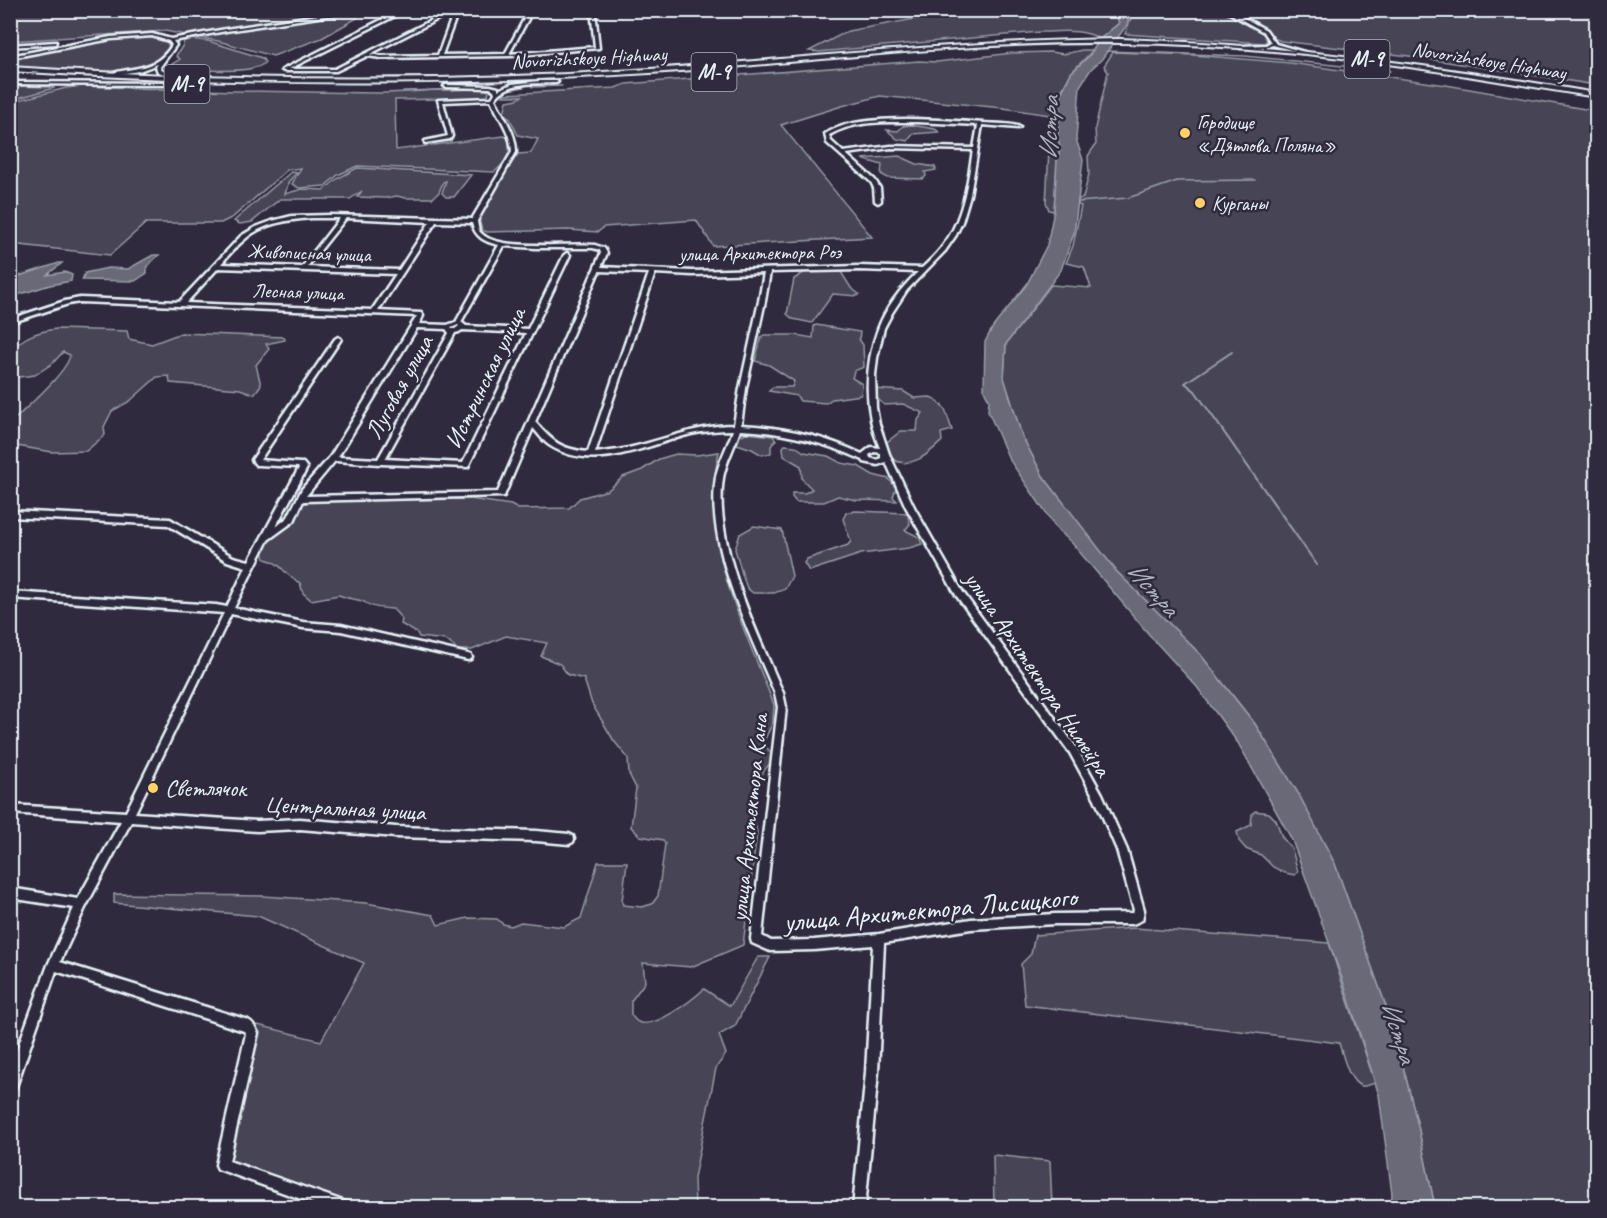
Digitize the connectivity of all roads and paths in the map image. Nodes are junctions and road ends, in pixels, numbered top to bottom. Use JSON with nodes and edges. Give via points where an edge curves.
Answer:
{"nodes":[{"id":1,"x":363,"y":10,"type":"edge"},
{"id":2,"x":405,"y":10,"type":"edge"},
{"id":3,"x":410,"y":10,"type":"edge"},
{"id":4,"x":501,"y":10,"type":"edge"},
{"id":5,"x":531,"y":10,"type":"edge"},
{"id":6,"x":592,"y":10,"type":"edge"},
{"id":7,"x":1226,"y":10,"type":"edge"},
{"id":8,"x":448,"y":13,"type":"junction"},
{"id":9,"x":455,"y":13,"type":"junction"},
{"id":10,"x":104,"y":39,"type":"junction"},
{"id":11,"x":97,"y":40,"type":"junction"},
{"id":12,"x":171,"y":40,"type":"junction"},
{"id":13,"x":1273,"y":43,"type":"junction"},
{"id":14,"x":1064,"y":44,"type":"junction"},
{"id":15,"x":1136,"y":44,"type":"junction"},
{"id":16,"x":17,"y":45,"type":"junction"},
{"id":17,"x":10,"y":46,"type":"edge"},
{"id":18,"x":1241,"y":47,"type":"junction"},
{"id":19,"x":1302,"y":52,"type":"junction"},
{"id":20,"x":26,"y":53,"type":"junction"},
{"id":21,"x":368,"y":55,"type":"junction"},
{"id":22,"x":440,"y":55,"type":"junction"},
{"id":23,"x":506,"y":55,"type":"junction"},
{"id":24,"x":164,"y":57,"type":"junction"},
{"id":25,"x":10,"y":58,"type":"edge"},
{"id":26,"x":10,"y":69,"type":"edge"},
{"id":27,"x":40,"y":71,"type":"junction"},
{"id":28,"x":10,"y":76,"type":"edge"},
{"id":29,"x":222,"y":80,"type":"junction"},
{"id":30,"x":555,"y":82,"type":"junction"},
{"id":31,"x":10,"y":83,"type":"edge"},
{"id":32,"x":164,"y":84,"type":"junction"},
{"id":33,"x":446,"y":86,"type":"junction"},
{"id":34,"x":495,"y":96,"type":"junction"},
{"id":35,"x":1596,"y":97,"type":"edge"},
{"id":36,"x":980,"y":124,"type":"junction"},
{"id":37,"x":1018,"y":127,"type":"dead end"},
{"id":38,"x":427,"y":142,"type":"dead end"},
{"id":39,"x":975,"y":149,"type":"junction"},
{"id":40,"x":843,"y":153,"type":"junction"},
{"id":41,"x":878,"y":201,"type":"dead end"},
{"id":42,"x":344,"y":217,"type":"junction"},
{"id":43,"x":434,"y":220,"type":"junction"},
{"id":44,"x":474,"y":221,"type":"junction"},
{"id":45,"x":502,"y":244,"type":"junction"},
{"id":46,"x":569,"y":251,"type":"junction"},
{"id":47,"x":216,"y":266,"type":"junction"},
{"id":48,"x":303,"y":269,"type":"junction"},
{"id":49,"x":598,"y":269,"type":"junction"},
{"id":50,"x":923,"y":270,"type":"junction"},
{"id":51,"x":653,"y":271,"type":"junction"},
{"id":52,"x":400,"y":272,"type":"junction"},
{"id":53,"x":767,"y":272,"type":"junction"},
{"id":54,"x":181,"y":304,"type":"junction"},
{"id":55,"x":375,"y":311,"type":"junction"},
{"id":56,"x":10,"y":321,"type":"edge"},
{"id":57,"x":415,"y":326,"type":"junction"},
{"id":58,"x":460,"y":326,"type":"junction"},
{"id":59,"x":450,"y":329,"type":"junction"},
{"id":60,"x":530,"y":331,"type":"junction"},
{"id":61,"x":338,"y":339,"type":"dead end"},
{"id":62,"x":532,"y":423,"type":"junction"},
{"id":63,"x":738,"y":427,"type":"junction"},
{"id":64,"x":880,"y":438,"type":"junction"},
{"id":65,"x":869,"y":452,"type":"junction"},
{"id":66,"x":886,"y":454,"type":"junction"},
{"id":67,"x":590,"y":456,"type":"junction"},
{"id":68,"x":333,"y":459,"type":"junction"},
{"id":69,"x":380,"y":462,"type":"junction"},
{"id":70,"x":878,"y":463,"type":"junction"},
{"id":71,"x":890,"y":466,"type":"junction"},
{"id":72,"x":301,"y":499,"type":"junction"},
{"id":73,"x":10,"y":514,"type":"edge"},
{"id":74,"x":265,"y":540,"type":"junction"},
{"id":75,"x":251,"y":565,"type":"junction"},
{"id":76,"x":10,"y":596,"type":"edge"},
{"id":77,"x":228,"y":611,"type":"junction"},
{"id":78,"x":468,"y":657,"type":"dead end"},
{"id":79,"x":10,"y":809,"type":"edge"},
{"id":80,"x":128,"y":818,"type":"junction"},
{"id":81,"x":569,"y":839,"type":"dead end"},
{"id":82,"x":10,"y":893,"type":"edge"},
{"id":83,"x":81,"y":904,"type":"junction"},
{"id":84,"x":1139,"y":910,"type":"joint"},
{"id":85,"x":756,"y":939,"type":"joint"},
{"id":86,"x":879,"y":939,"type":"junction"},
{"id":87,"x":53,"y":965,"type":"junction"},
{"id":88,"x":10,"y":1087,"type":"edge"},
{"id":89,"x":346,"y":1208,"type":"edge"},
{"id":90,"x":859,"y":1208,"type":"edge"}],
"edges":[{"from":1,"to":12,"type":"street"},
{"from":2,"to":21,"type":"street","via":[[284,70],[336,70]]},
{"from":3,"to":8,"type":"street"},
{"from":4,"to":9,"type":"street"},
{"from":5,"to":23,"type":"street"},
{"from":6,"to":23,"type":"street","via":[[598,47]]},
{"from":7,"to":13,"type":"street","via":[[1265,31]]},
{"from":8,"to":9,"type":"street"},
{"from":8,"to":21,"type":"street"},
{"from":9,"to":22,"type":"street"},
{"from":10,"to":11,"type":"street"},
{"from":10,"to":12,"type":"street","via":[[152,35]]},
{"from":10,"to":25,"type":"street"},
{"from":11,"to":16,"type":"street"},
{"from":11,"to":20,"type":"street"},
{"from":12,"to":24,"type":"street","via":[[174,46]]},
{"from":13,"to":18,"type":"street"},
{"from":13,"to":19,"type":"street"},
{"from":14,"to":15,"type":"highway","name":"Novorizhskoye Highway","number":"М-9"},
{"from":14,"to":29,"type":"highway","name":"Novorizhskoye Highway","number":"М-9","via":[[988,45],[551,77],[370,83]]},
{"from":14,"to":30,"type":"highway","name":"Novorizhskoye Highway","number":"М-9"},
{"from":15,"to":18,"type":"highway","name":"Novorizhskoye Highway","number":"М-9"},
{"from":15,"to":35,"type":"highway","name":"Novorizhskoye Highway","number":"М-9","via":[[1345,62]]},
{"from":16,"to":17,"type":"street"},
{"from":16,"to":20,"type":"street","via":[[35,49]]},
{"from":18,"to":19,"type":"highway","name":"Novorizhskoye Highway","number":"М-9"},
{"from":19,"to":35,"type":"highway","name":"Novorizhskoye Highway","number":"М-9","via":[[1440,69]]},
{"from":20,"to":25,"type":"street"},
{"from":21,"to":22,"type":"street"},
{"from":22,"to":23,"type":"street"},
{"from":24,"to":27,"type":"street","via":[[143,69],[120,73]]},
{"from":24,"to":29,"type":"street","via":[[158,67],[163,74]]},
{"from":26,"to":27,"type":"highway","name":"Novorizhskoye Highway","number":"М-9"},
{"from":27,"to":29,"type":"highway","name":"Novorizhskoye Highway","number":"М-9"},
{"from":28,"to":32,"type":"highway","name":"Novorizhskoye Highway","number":"М-9"},
{"from":30,"to":33,"type":"highway","name":"Novorizhskoye Highway","number":"М-9"},
{"from":30,"to":34,"type":"street","via":[[514,86]]},
{"from":31,"to":32,"type":"street"},
{"from":32,"to":33,"type":"highway","name":"Novorizhskoye Highway","number":"М-9"},
{"from":33,"to":34,"type":"street","via":[[490,87],[496,89]]},
{"from":34,"to":38,"type":"street","via":[[440,101],[450,136]]},
{"from":34,"to":44,"type":"street","via":[[513,139],[514,152]]},
{"from":36,"to":37,"type":"street"},
{"from":36,"to":39,"type":"street","name":"улица Архитектора Нимейра"},
{"from":36,"to":40,"type":"street","via":[[914,121],[843,126],[827,135],[829,142]]},
{"from":39,"to":40,"type":"street","via":[[908,146]]},
{"from":39,"to":50,"type":"street","name":"улица Архитектора Нимейра","via":[[955,232]]},
{"from":40,"to":41,"type":"street","via":[[873,181]]},
{"from":42,"to":43,"type":"street"},
{"from":42,"to":47,"type":"street","via":[[306,216],[260,226],[243,237]]},
{"from":42,"to":48,"type":"street"},
{"from":43,"to":44,"type":"street"},
{"from":43,"to":52,"type":"street"},
{"from":44,"to":45,"type":"street","via":[[479,235]]},
{"from":45,"to":46,"type":"street"},
{"from":45,"to":58,"type":"street","name":"Луговая улица"},
{"from":46,"to":49,"type":"street","via":[[602,249]]},
{"from":46,"to":60,"type":"street","name":"Истринская улица"},
{"from":47,"to":48,"type":"street","name":"Живописная улица"},
{"from":47,"to":54,"type":"street"},
{"from":48,"to":52,"type":"street","name":"Живописная улица"},
{"from":49,"to":51,"type":"street","name":"улица Архитектора Роэ"},
{"from":49,"to":62,"type":"street"},
{"from":50,"to":53,"type":"street","name":"улица Архитектора Роэ"},
{"from":50,"to":64,"type":"street","name":"улица Архитектора Нимейра","via":[[890,310],[876,347],[873,397]]},
{"from":51,"to":53,"type":"street","name":"улица Архитектора Роэ"},
{"from":51,"to":67,"type":"street"},
{"from":52,"to":55,"type":"street"},
{"from":53,"to":63,"type":"street","name":"улица Архитектора Кана"},
{"from":54,"to":55,"type":"street","name":"Лесная улица"},
{"from":54,"to":56,"type":"street","via":[[81,300]]},
{"from":55,"to":57,"type":"street","name":"Лесная улица","via":[[414,313],[420,316]]},
{"from":57,"to":59,"type":"street"},
{"from":57,"to":68,"type":"street"},
{"from":58,"to":59,"type":"street","name":"Луговая улица"},
{"from":58,"to":60,"type":"street"},
{"from":59,"to":69,"type":"street","name":"Луговая улица"},
{"from":60,"to":69,"type":"street","name":"Истринская улица","via":[[465,465]]},
{"from":61,"to":74,"type":"street","via":[[256,460],[303,468]]},
{"from":62,"to":67,"type":"street","via":[[554,445]]},
{"from":62,"to":72,"type":"street","via":[[501,494]]},
{"from":63,"to":65,"type":"street","via":[[778,431],[850,451]]},
{"from":63,"to":67,"type":"street","via":[[712,428]]},
{"from":63,"to":85,"type":"street","name":"улица Архитектора Кана","via":[[719,483],[727,559],[782,708]]},
{"from":64,"to":65,"type":"street"},
{"from":64,"to":66,"type":"street","name":"улица Архитектора Нимейра"},
{"from":65,"to":66,"type":"street","via":[[879,449]]},
{"from":65,"to":70,"type":"street"},
{"from":66,"to":70,"type":"street"},
{"from":66,"to":71,"type":"street","name":"улица Архитектора Нимейра"},
{"from":68,"to":69,"type":"street","name":"Истринская улица"},
{"from":68,"to":72,"type":"street"},
{"from":70,"to":71,"type":"street"},
{"from":71,"to":84,"type":"street","name":"улица Архитектора Нимейра","via":[[959,593],[1073,750],[1122,850]]},
{"from":72,"to":74,"type":"street","via":[[285,526]]},
{"from":73,"to":75,"type":"street","via":[[170,522],[230,559]]},
{"from":74,"to":75,"type":"street"},
{"from":75,"to":77,"type":"street"},
{"from":76,"to":77,"type":"street"},
{"from":77,"to":78,"type":"street","via":[[341,628]]},
{"from":77,"to":80,"type":"street"},
{"from":79,"to":80,"type":"street","name":"Центральная улица"},
{"from":80,"to":81,"type":"street","name":"Центральная улица"},
{"from":80,"to":83,"type":"street"},
{"from":82,"to":83,"type":"street"},
{"from":83,"to":87,"type":"street"},
{"from":84,"to":86,"type":"street","name":"улица Архитектора Лисицкого","via":[[1138,916],[1128,920],[971,924]]},
{"from":85,"to":86,"type":"street","name":"улица Архитектора Лисицкого","via":[[770,946]]},
{"from":86,"to":90,"type":"street"},
{"from":87,"to":88,"type":"street"},
{"from":87,"to":89,"type":"street","via":[[252,1029],[222,1165]]}]}
